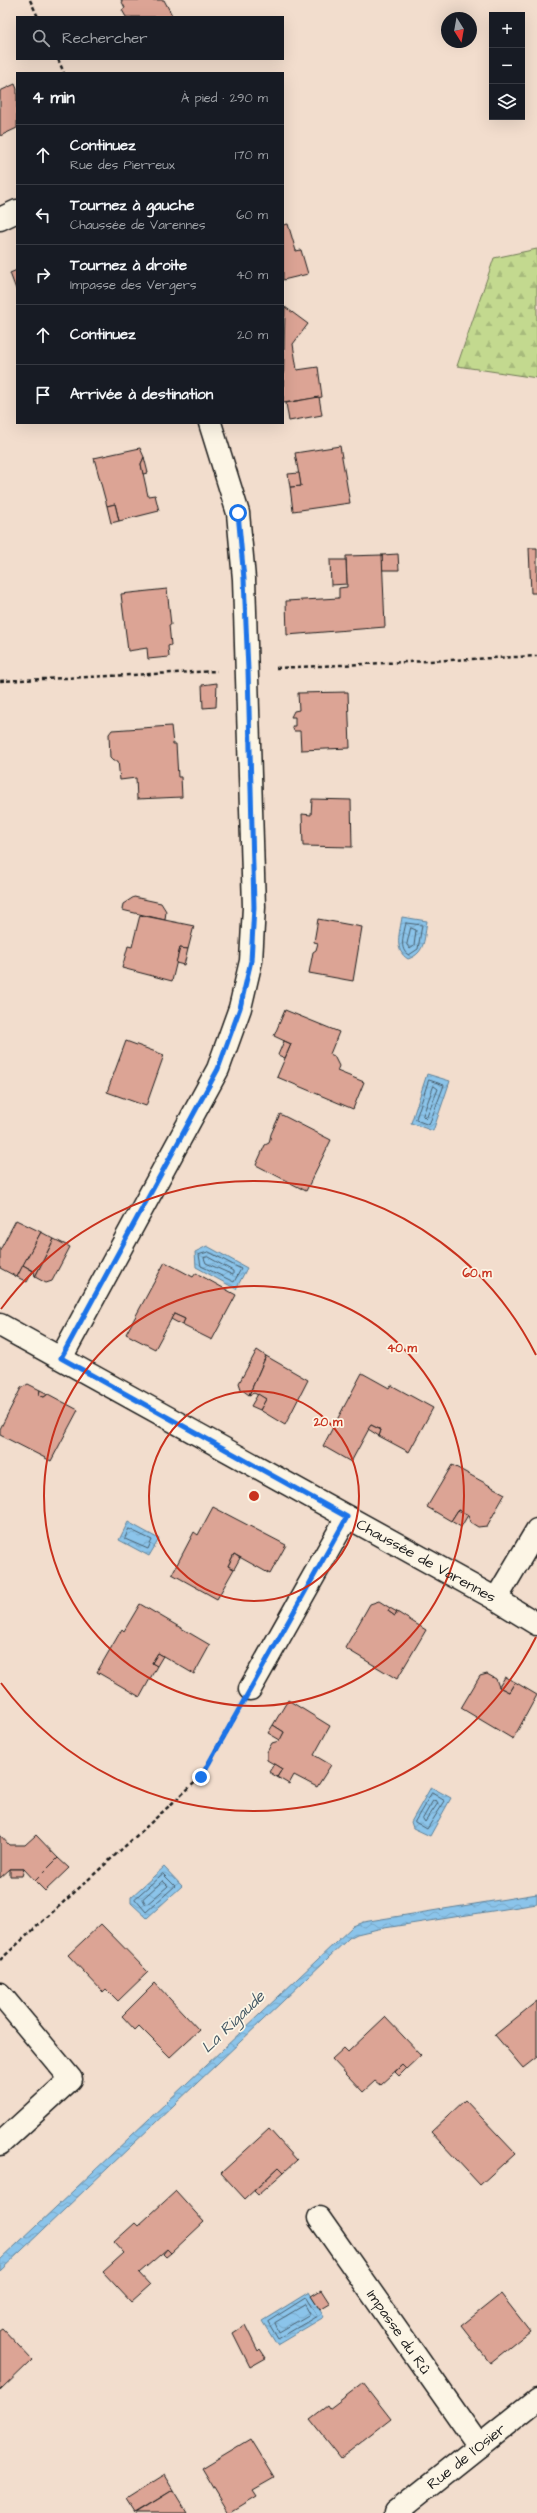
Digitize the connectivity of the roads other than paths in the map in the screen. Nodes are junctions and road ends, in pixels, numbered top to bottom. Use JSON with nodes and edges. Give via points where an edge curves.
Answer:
{"nodes":[{"id":1,"x":16,"y":212,"type":"edge"},
{"id":2,"x":0,"y":219,"type":"edge"},
{"id":3,"x":210,"y":424,"type":"edge"},
{"id":4,"x":0,"y":1325,"type":"edge"},
{"id":5,"x":61,"y":1358,"type":"junction"},
{"id":6,"x":347,"y":1517,"type":"junction"},
{"id":7,"x":537,"y":1530,"type":"edge"},
{"id":8,"x":496,"y":1599,"type":"junction"},
{"id":9,"x":537,"y":1624,"type":"edge"},
{"id":10,"x":250,"y":1689,"type":"road end"},
{"id":11,"x":0,"y":1994,"type":"edge"},
{"id":12,"x":0,"y":2144,"type":"edge"},
{"id":13,"x":319,"y":2218,"type":"dead end"},
{"id":14,"x":537,"y":2400,"type":"edge"},
{"id":15,"x":479,"y":2446,"type":"junction"},
{"id":16,"x":395,"y":2513,"type":"edge"}],
"edges":[{"from":1,"to":2,"type":"street"},
{"from":3,"to":5,"type":"street","via":[[238,513],[244,579],[254,907],[251,961],[240,1008],[218,1069]]},
{"from":4,"to":5,"type":"street","name":"Chaussée de Varennes"},
{"from":5,"to":6,"type":"street","name":"Chaussée de Varennes"},
{"from":6,"to":8,"type":"street","name":"Chaussée de Varennes"},
{"from":6,"to":10,"type":"street"},
{"from":7,"to":8,"type":"street"},
{"from":8,"to":9,"type":"street","name":"Chaussée de Varennes"},
{"from":11,"to":12,"type":"street","via":[[71,2079]]},
{"from":13,"to":15,"type":"street","name":"Impasse du Rû"},
{"from":14,"to":15,"type":"street","name":"Rue de l'Osier"},
{"from":15,"to":16,"type":"street","name":"Rue de l'Osier"}]}
